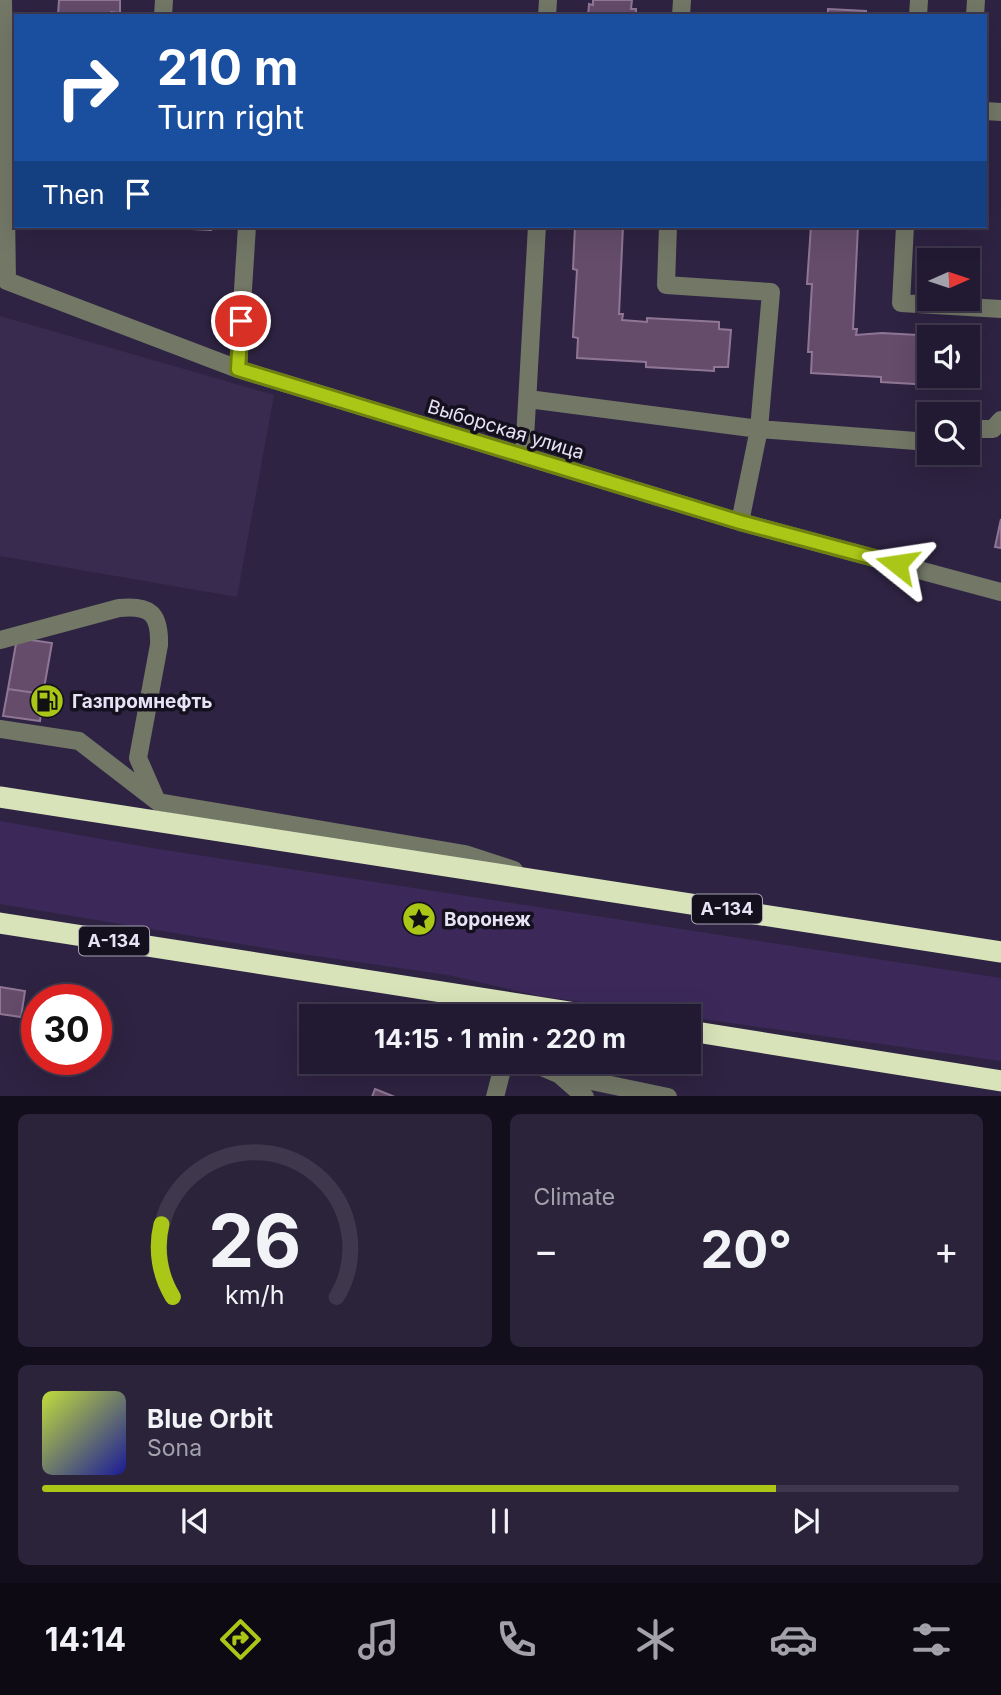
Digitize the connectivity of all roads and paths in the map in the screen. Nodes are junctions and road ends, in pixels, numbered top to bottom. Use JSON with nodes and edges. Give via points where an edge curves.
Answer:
{"nodes":[{"id":1,"x":3,"y":0,"type":"edge"},
{"id":2,"x":247,"y":228,"type":"edge"},
{"id":3,"x":537,"y":228,"type":"edge"},
{"id":4,"x":668,"y":228,"type":"edge"},
{"id":5,"x":905,"y":228,"type":"edge"},
{"id":6,"x":1001,"y":309,"type":"edge"},
{"id":7,"x":238,"y":369,"type":"junction"},
{"id":8,"x":527,"y":398,"type":"junction"},
{"id":9,"x":1001,"y":420,"type":"edge"},
{"id":10,"x":759,"y":429,"type":"junction"},
{"id":11,"x":980,"y":429,"type":"edge"},
{"id":12,"x":917,"y":441,"type":"edge"},
{"id":13,"x":524,"y":456,"type":"junction"},
{"id":14,"x":740,"y":522,"type":"junction"},
{"id":15,"x":1001,"y":592,"type":"edge"},
{"id":16,"x":0,"y":640,"type":"edge"},
{"id":17,"x":0,"y":729,"type":"edge"},
{"id":18,"x":0,"y":797,"type":"edge"},
{"id":19,"x":158,"y":802,"type":"junction"},
{"id":20,"x":561,"y":885,"type":"junction"},
{"id":21,"x":0,"y":923,"type":"edge"},
{"id":22,"x":1001,"y":952,"type":"edge"},
{"id":23,"x":473,"y":1004,"type":"edge"},
{"id":24,"x":701,"y":1033,"type":"edge"},
{"id":25,"x":501,"y":1074,"type":"edge"},
{"id":26,"x":558,"y":1074,"type":"joint"},
{"id":27,"x":1001,"y":1081,"type":"edge"},
{"id":28,"x":495,"y":1096,"type":"edge"},
{"id":29,"x":584,"y":1096,"type":"edge"},
{"id":30,"x":663,"y":1096,"type":"edge"}],
"edges":[{"from":1,"to":7,"type":"street","name":"Выборская улица","via":[[7,281]]},
{"from":2,"to":7,"type":"street"},
{"from":3,"to":8,"type":"street"},
{"from":4,"to":10,"type":"street","via":[[666,285],[771,292]]},
{"from":5,"to":6,"type":"street","via":[[901,303]]},
{"from":7,"to":13,"type":"street","name":"Выборская улица"},
{"from":8,"to":10,"type":"street"},
{"from":8,"to":13,"type":"street"},
{"from":9,"to":11,"type":"street","via":[[993,429]]},
{"from":10,"to":12,"type":"street"},
{"from":10,"to":14,"type":"street"},
{"from":13,"to":14,"type":"street","name":"Выборская улица"},
{"from":14,"to":15,"type":"street","name":"Выборская улица"},
{"from":16,"to":19,"type":"street","via":[[119,608],[138,606],[153,614],[160,628],[159,645],[138,758]]},
{"from":17,"to":19,"type":"street","via":[[79,741]]},
{"from":18,"to":20,"type":"highway","number":"А-134"},
{"from":19,"to":20,"type":"street","via":[[465,854]]},
{"from":20,"to":22,"type":"highway","number":"А-134"},
{"from":21,"to":23,"type":"highway","number":"А-134"},
{"from":24,"to":27,"type":"highway"},
{"from":25,"to":28,"type":"street"},
{"from":26,"to":29,"type":"street"},
{"from":26,"to":30,"type":"street"}]}
